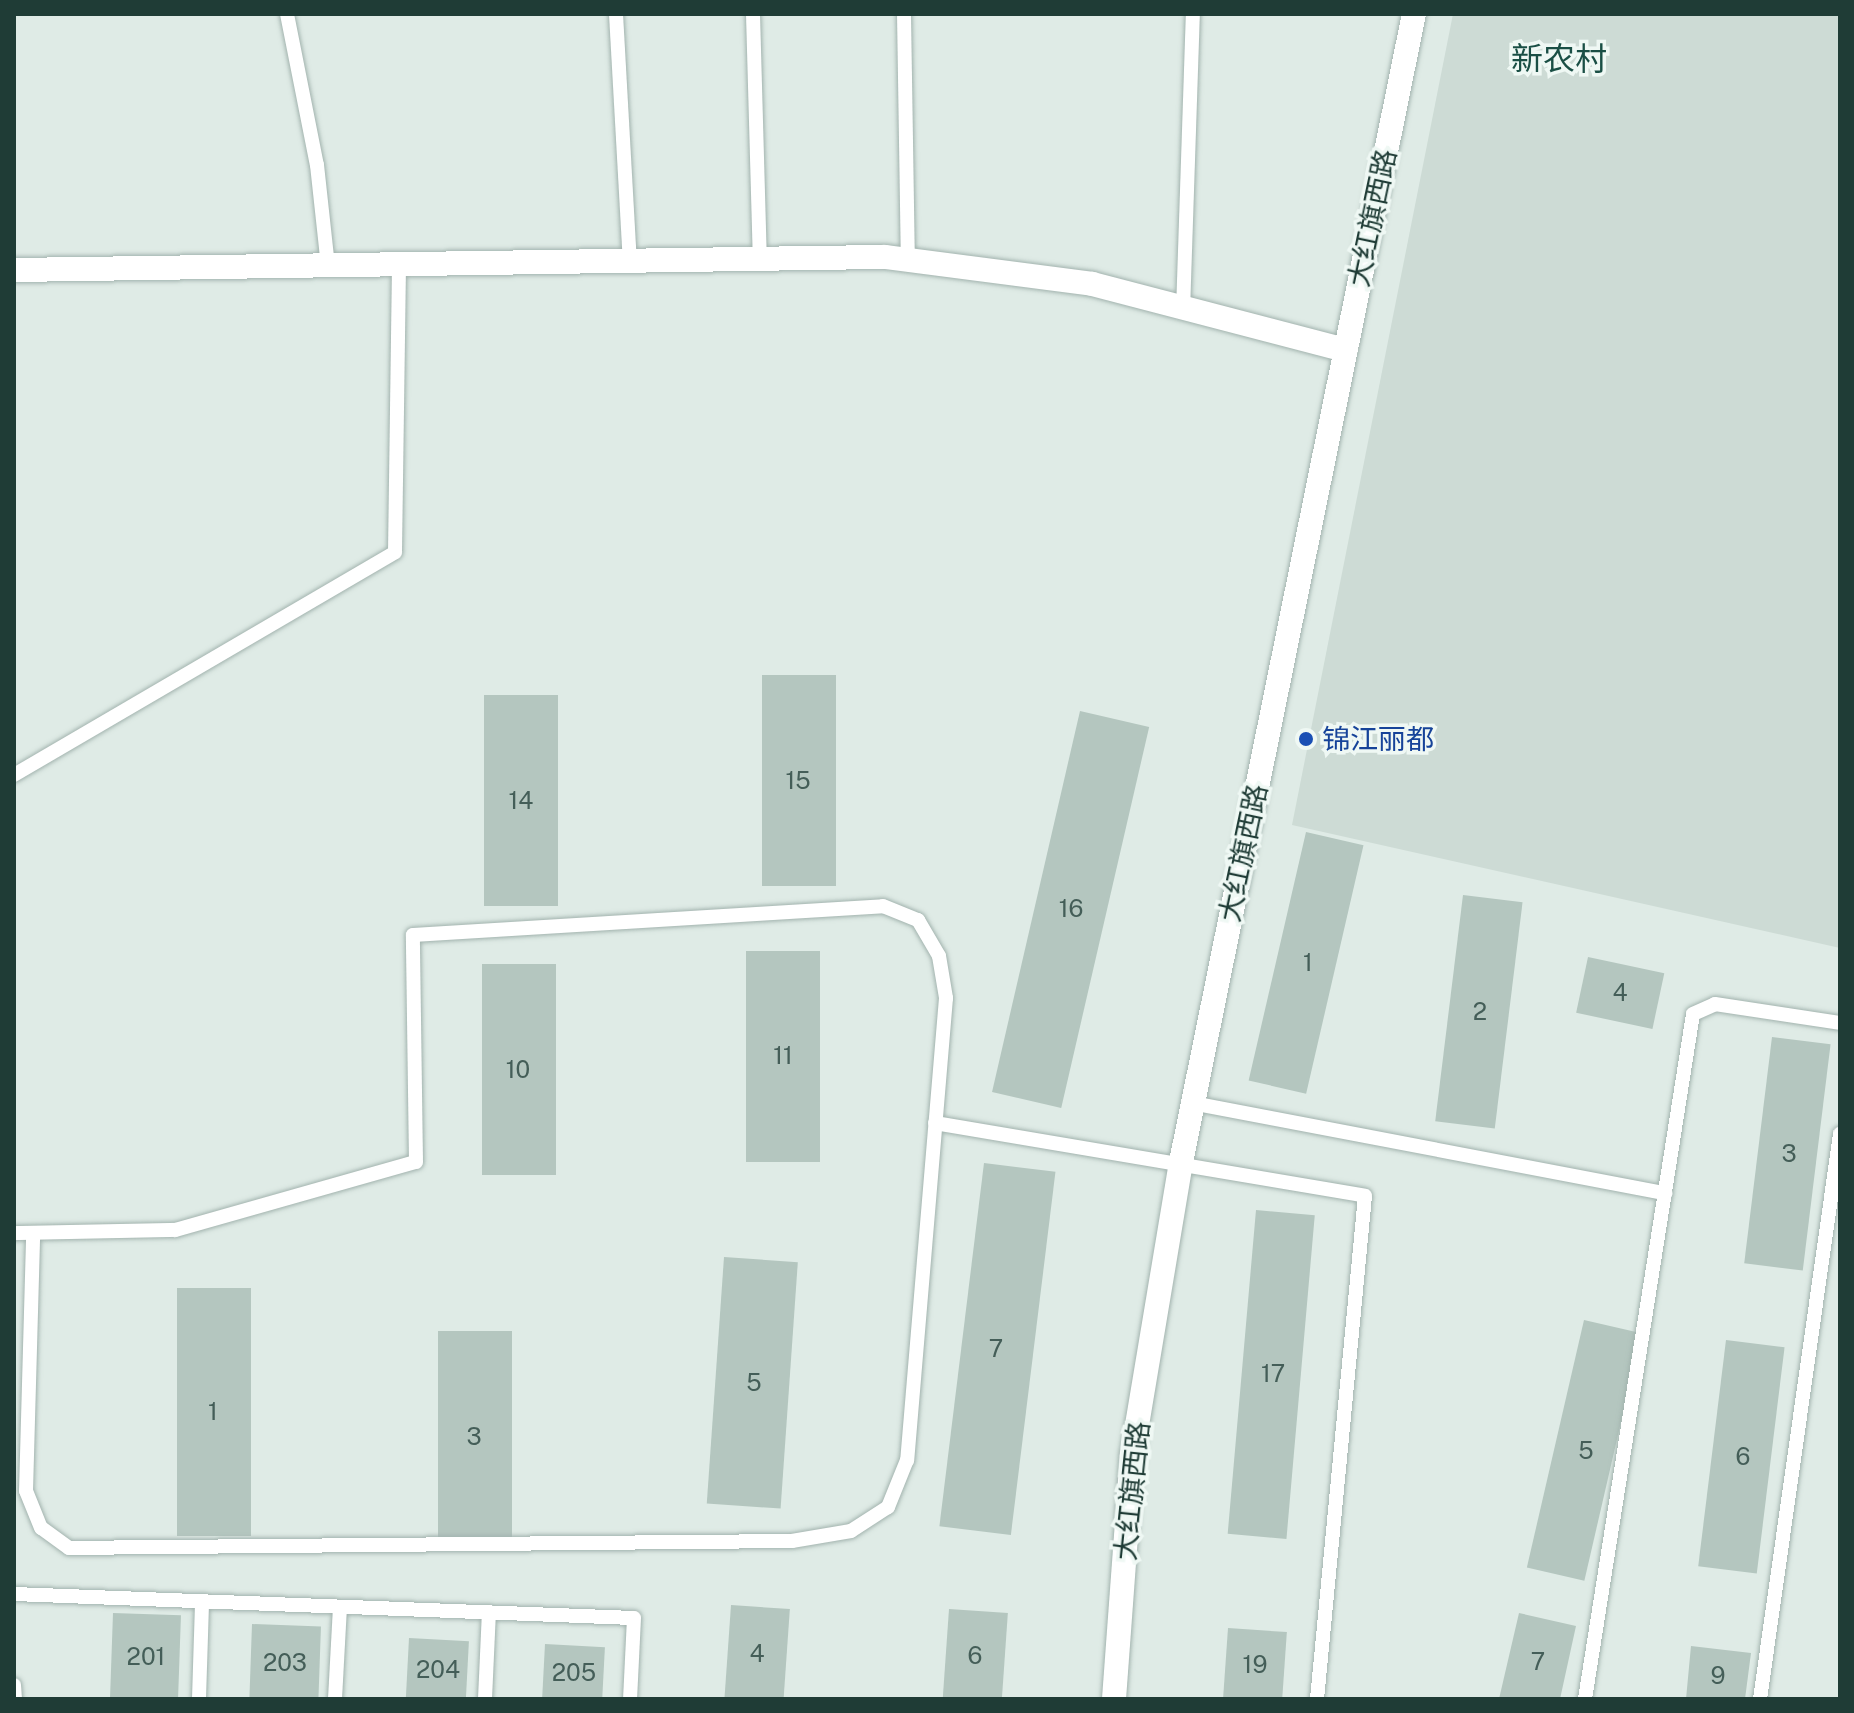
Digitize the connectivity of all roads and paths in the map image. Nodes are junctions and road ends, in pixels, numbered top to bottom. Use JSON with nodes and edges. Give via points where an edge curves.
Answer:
{"nodes":[{"id":1,"x":287,"y":14,"type":"edge"},
{"id":2,"x":616,"y":14,"type":"edge"},
{"id":3,"x":753,"y":14,"type":"edge"},
{"id":4,"x":904,"y":14,"type":"edge"},
{"id":5,"x":1193,"y":14,"type":"edge"},
{"id":6,"x":1414,"y":14,"type":"edge"},
{"id":7,"x":760,"y":259,"type":"junction"},
{"id":8,"x":908,"y":260,"type":"junction"},
{"id":9,"x":630,"y":261,"type":"junction"},
{"id":10,"x":399,"y":264,"type":"junction"},
{"id":11,"x":328,"y":266,"type":"junction"},
{"id":12,"x":14,"y":270,"type":"edge"},
{"id":13,"x":1183,"y":311,"type":"junction"},
{"id":14,"x":1346,"y":350,"type":"junction"},
{"id":15,"x":14,"y":775,"type":"edge"},
{"id":16,"x":1840,"y":1023,"type":"edge"},
{"id":17,"x":1192,"y":1103,"type":"junction"},
{"id":18,"x":935,"y":1123,"type":"junction"},
{"id":19,"x":1840,"y":1134,"type":"edge"},
{"id":20,"x":1181,"y":1162,"type":"junction"},
{"id":21,"x":1666,"y":1193,"type":"junction"},
{"id":22,"x":14,"y":1233,"type":"edge"},
{"id":23,"x":33,"y":1233,"type":"junction"},
{"id":24,"x":14,"y":1594,"type":"edge"},
{"id":25,"x":202,"y":1602,"type":"junction"},
{"id":26,"x":340,"y":1607,"type":"junction"},
{"id":27,"x":489,"y":1612,"type":"junction"},
{"id":28,"x":14,"y":1685,"type":"edge"},
{"id":29,"x":15,"y":1699,"type":"edge"},
{"id":30,"x":199,"y":1699,"type":"edge"},
{"id":31,"x":335,"y":1699,"type":"edge"},
{"id":32,"x":485,"y":1699,"type":"edge"},
{"id":33,"x":630,"y":1699,"type":"edge"},
{"id":34,"x":1114,"y":1699,"type":"edge"},
{"id":35,"x":1317,"y":1699,"type":"edge"},
{"id":36,"x":1585,"y":1699,"type":"edge"},
{"id":37,"x":1760,"y":1699,"type":"edge"}],
"edges":[{"from":1,"to":11,"type":"lane"},
{"from":2,"to":9,"type":"lane"},
{"from":3,"to":7,"type":"lane"},
{"from":4,"to":8,"type":"lane"},
{"from":5,"to":13,"type":"lane"},
{"from":6,"to":14,"type":"street","name":"大红旗西路"},
{"from":7,"to":8,"type":"street"},
{"from":7,"to":9,"type":"street"},
{"from":8,"to":13,"type":"street","via":[[1092,284]]},
{"from":9,"to":10,"type":"street"},
{"from":10,"to":11,"type":"street"},
{"from":10,"to":15,"type":"lane","via":[[395,552]]},
{"from":11,"to":12,"type":"street"},
{"from":13,"to":14,"type":"street"},
{"from":14,"to":17,"type":"street","name":"大红旗西路"},
{"from":16,"to":21,"type":"lane","via":[[1715,1004],[1693,1014]]},
{"from":17,"to":20,"type":"street","name":"大红旗西路"},
{"from":17,"to":21,"type":"lane"},
{"from":18,"to":20,"type":"lane"},
{"from":18,"to":23,"type":"lane","via":[[946,998],[939,956],[918,920],[883,906],[413,935],[416,1162],[175,1230]]},
{"from":18,"to":23,"type":"lane","via":[[907,1460],[888,1507],[851,1531],[792,1541],[69,1548],[41,1528],[26,1491]]},
{"from":19,"to":37,"type":"lane"},
{"from":20,"to":34,"type":"street","name":"大红旗西路","via":[[1132,1455]]},
{"from":20,"to":35,"type":"lane","via":[[1365,1196]]},
{"from":21,"to":36,"type":"lane"},
{"from":22,"to":23,"type":"lane"},
{"from":24,"to":25,"type":"lane"},
{"from":25,"to":26,"type":"lane"},
{"from":25,"to":30,"type":"lane"},
{"from":26,"to":27,"type":"lane"},
{"from":26,"to":31,"type":"lane"},
{"from":27,"to":32,"type":"lane"},
{"from":27,"to":33,"type":"lane","via":[[634,1618]]},
{"from":28,"to":29,"type":"lane"}]}
